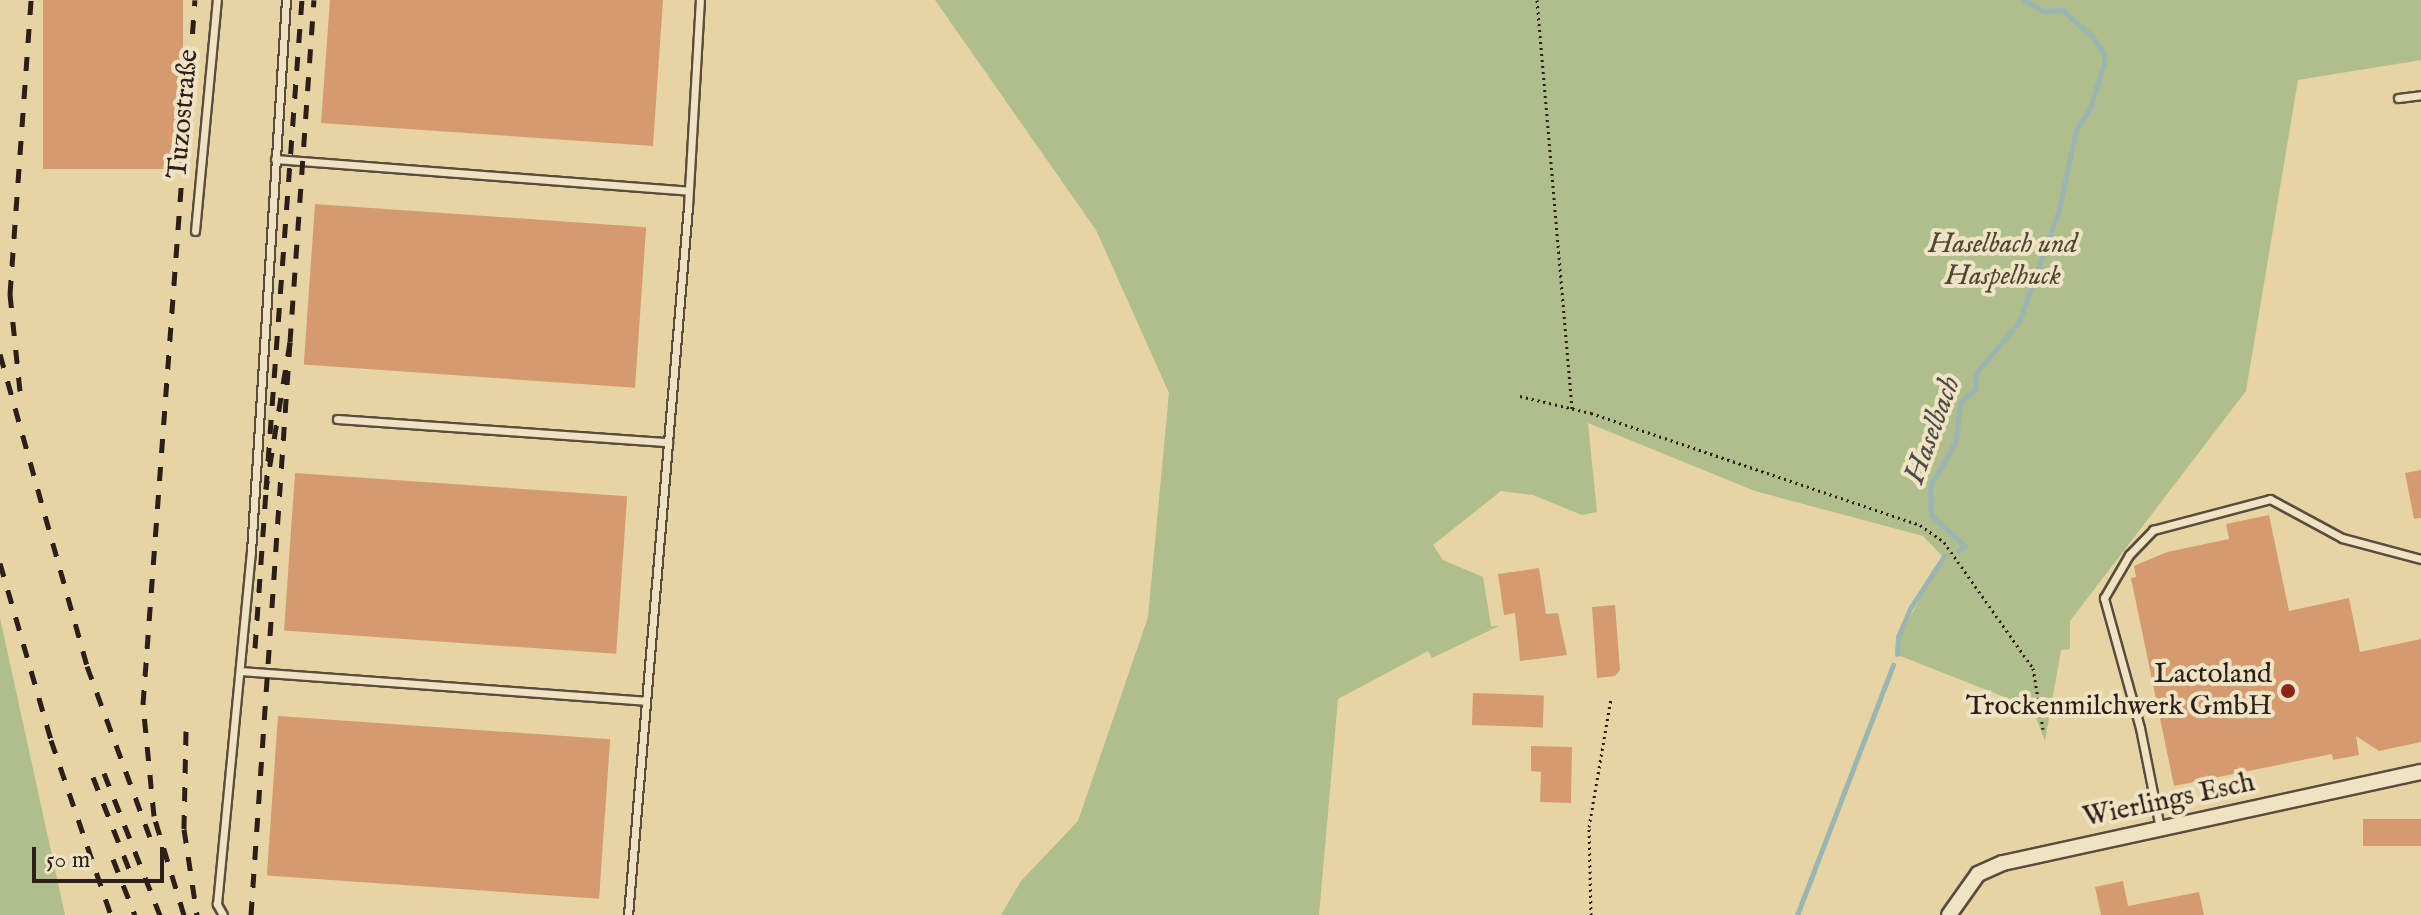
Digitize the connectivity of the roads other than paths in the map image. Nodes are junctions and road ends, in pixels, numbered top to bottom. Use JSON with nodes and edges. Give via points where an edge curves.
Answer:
{"nodes":[{"id":1,"x":217,"y":0,"type":"edge"},
{"id":2,"x":286,"y":0,"type":"edge"},
{"id":3,"x":700,"y":0,"type":"edge"},
{"id":4,"x":2421,"y":95,"type":"edge"},
{"id":5,"x":2398,"y":98,"type":"dead end"},
{"id":6,"x":275,"y":159,"type":"junction"},
{"id":7,"x":689,"y":191,"type":"junction"},
{"id":8,"x":195,"y":231,"type":"dead end"},
{"id":9,"x":337,"y":419,"type":"dead end"},
{"id":10,"x":668,"y":442,"type":"junction"},
{"id":11,"x":2421,"y":559,"type":"edge"},
{"id":12,"x":240,"y":671,"type":"junction"},
{"id":13,"x":645,"y":701,"type":"junction"},
{"id":14,"x":2421,"y":772,"type":"edge"},
{"id":15,"x":2160,"y":829,"type":"junction"},
{"id":16,"x":223,"y":915,"type":"edge"},
{"id":17,"x":628,"y":915,"type":"edge"},
{"id":18,"x":1949,"y":915,"type":"edge"}],
"edges":[{"from":1,"to":8,"type":"lane","name":"Tuzostraße"},
{"from":2,"to":6,"type":"lane"},
{"from":3,"to":7,"type":"lane"},
{"from":4,"to":5,"type":"lane"},
{"from":6,"to":7,"type":"lane"},
{"from":6,"to":12,"type":"lane"},
{"from":7,"to":10,"type":"lane"},
{"from":9,"to":10,"type":"lane"},
{"from":10,"to":13,"type":"lane"},
{"from":11,"to":15,"type":"lane","via":[[2342,538],[2270,499],[2153,530],[2129,555],[2104,598],[2140,728]]},
{"from":12,"to":13,"type":"lane"},
{"from":12,"to":16,"type":"lane","via":[[217,904]]},
{"from":13,"to":17,"type":"lane"},
{"from":14,"to":15,"type":"street","name":"Wierlings Esch"},
{"from":15,"to":18,"type":"street","name":"Wierlings Esch","via":[[2003,863],[1978,874]]}]}
